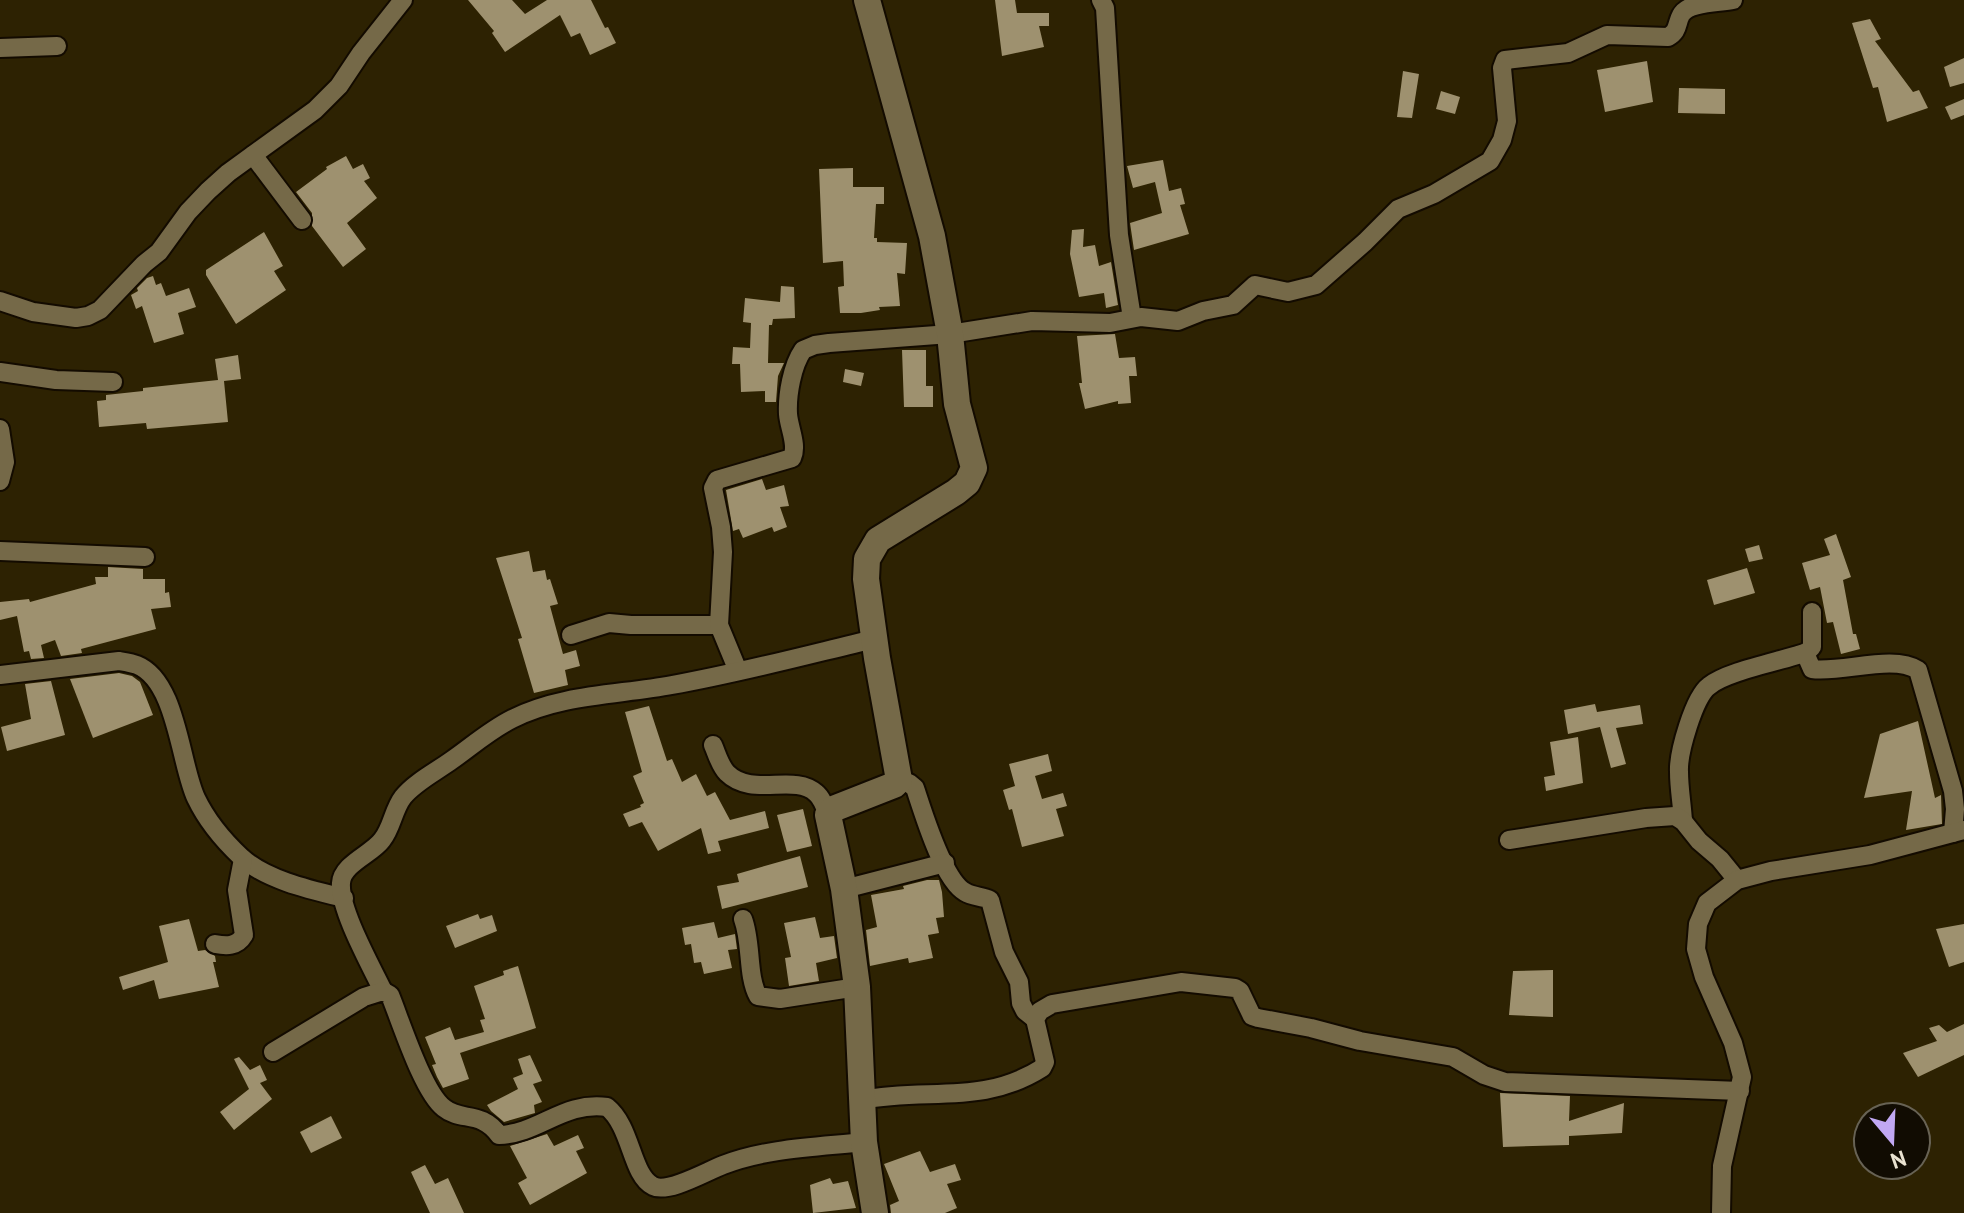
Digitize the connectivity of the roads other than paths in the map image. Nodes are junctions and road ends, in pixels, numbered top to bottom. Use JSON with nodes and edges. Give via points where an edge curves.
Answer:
{"nodes":[{"id":1,"x":403,"y":0,"type":"edge"},
{"id":2,"x":867,"y":0,"type":"edge"},
{"id":3,"x":1101,"y":0,"type":"edge"},
{"id":4,"x":1733,"y":0,"type":"edge"},
{"id":5,"x":57,"y":46,"type":"dead end"},
{"id":6,"x":0,"y":48,"type":"edge"},
{"id":7,"x":253,"y":155,"type":"junction"},
{"id":8,"x":302,"y":220,"type":"dead end"},
{"id":9,"x":0,"y":301,"type":"edge"},
{"id":10,"x":1132,"y":318,"type":"junction"},
{"id":11,"x":950,"y":334,"type":"junction"},
{"id":12,"x":0,"y":372,"type":"edge"},
{"id":13,"x":113,"y":382,"type":"dead end"},
{"id":14,"x":0,"y":429,"type":"edge"},
{"id":15,"x":0,"y":481,"type":"edge"},
{"id":16,"x":0,"y":551,"type":"edge"},
{"id":17,"x":145,"y":557,"type":"dead end"},
{"id":18,"x":1812,"y":612,"type":"dead end"},
{"id":19,"x":719,"y":625,"type":"junction"},
{"id":20,"x":571,"y":635,"type":"dead end"},
{"id":21,"x":874,"y":639,"type":"junction"},
{"id":22,"x":1805,"y":653,"type":"junction"},
{"id":23,"x":738,"y":671,"type":"junction"},
{"id":24,"x":0,"y":675,"type":"edge"},
{"id":25,"x":713,"y":745,"type":"dead end"},
{"id":26,"x":899,"y":780,"type":"junction"},
{"id":27,"x":828,"y":815,"type":"junction"},
{"id":28,"x":1683,"y":821,"type":"junction"},
{"id":29,"x":1958,"y":831,"type":"edge"},
{"id":30,"x":1509,"y":840,"type":"dead end"},
{"id":31,"x":243,"y":859,"type":"junction"},
{"id":32,"x":945,"y":863,"type":"junction"},
{"id":33,"x":1737,"y":880,"type":"junction"},
{"id":34,"x":844,"y":889,"type":"junction"},
{"id":35,"x":344,"y":898,"type":"junction"},
{"id":36,"x":743,"y":919,"type":"dead end"},
{"id":37,"x":215,"y":944,"type":"dead end"},
{"id":38,"x":857,"y":987,"type":"junction"},
{"id":39,"x":383,"y":991,"type":"junction"},
{"id":40,"x":1035,"y":1019,"type":"junction"},
{"id":41,"x":273,"y":1052,"type":"dead end"},
{"id":42,"x":1740,"y":1091,"type":"junction"},
{"id":43,"x":862,"y":1100,"type":"junction"},
{"id":44,"x":864,"y":1142,"type":"junction"},
{"id":45,"x":875,"y":1213,"type":"edge"},
{"id":46,"x":1721,"y":1213,"type":"edge"}],
"edges":[{"from":1,"to":7,"type":"street","via":[[339,86]]},
{"from":2,"to":11,"type":"street","via":[[932,236]]},
{"from":3,"to":10,"type":"street","via":[[1119,235]]},
{"from":4,"to":10,"type":"street","via":[[1690,7],[1668,37],[1607,35],[1568,53],[1505,60],[1507,121],[1490,161],[1398,209],[1316,285],[1288,292],[1255,285],[1233,305],[1178,321]]},
{"from":5,"to":6,"type":"street"},
{"from":7,"to":8,"type":"street"},
{"from":7,"to":9,"type":"street","via":[[208,191],[159,252],[95,314],[76,318]]},
{"from":10,"to":11,"type":"street","via":[[1110,323],[1032,321]]},
{"from":11,"to":19,"type":"street","via":[[829,343],[800,354],[788,411],[792,458],[714,484],[723,552]]},
{"from":11,"to":21,"type":"street","via":[[972,475],[956,492],[871,549],[866,579]]},
{"from":12,"to":13,"type":"street"},
{"from":14,"to":15,"type":"street","via":[[5,462]]},
{"from":16,"to":17,"type":"street"},
{"from":18,"to":22,"type":"street","via":[[1812,647]]},
{"from":19,"to":20,"type":"street","via":[[609,623]]},
{"from":19,"to":23,"type":"street"},
{"from":21,"to":23,"type":"street"},
{"from":21,"to":26,"type":"street"},
{"from":22,"to":28,"type":"street","via":[[1730,676],[1702,693],[1681,755]]},
{"from":22,"to":29,"type":"street","via":[[1812,669],[1896,663],[1918,670],[1953,791]]},
{"from":23,"to":35,"type":"street","via":[[554,703],[487,733],[404,795],[383,839],[343,876]]},
{"from":24,"to":31,"type":"street","via":[[119,661],[139,665],[171,707],[197,800]]},
{"from":25,"to":27,"type":"street","via":[[734,778],[759,786],[806,787]]},
{"from":26,"to":27,"type":"street"},
{"from":26,"to":32,"type":"street","via":[[915,788]]},
{"from":27,"to":34,"type":"street"},
{"from":28,"to":30,"type":"street","via":[[1675,816],[1646,818]]},
{"from":28,"to":33,"type":"street"},
{"from":29,"to":33,"type":"street","via":[[1870,855]]},
{"from":31,"to":35,"type":"street","via":[[295,886]]},
{"from":31,"to":37,"type":"street","via":[[237,890],[244,935],[235,944]]},
{"from":32,"to":34,"type":"street"},
{"from":32,"to":40,"type":"street","via":[[964,892],[990,900],[1004,952],[1019,982],[1021,1003]]},
{"from":33,"to":42,"type":"street","via":[[1707,903],[1695,938],[1704,977],[1737,1058]]},
{"from":34,"to":38,"type":"street"},
{"from":35,"to":39,"type":"street"},
{"from":36,"to":38,"type":"street","via":[[758,996],[780,999]]},
{"from":38,"to":43,"type":"street"},
{"from":39,"to":41,"type":"street"},
{"from":39,"to":44,"type":"street","via":[[390,995],[431,1093],[444,1108],[480,1118],[499,1135],[520,1132],[580,1106],[607,1107],[623,1125],[640,1173],[652,1186],[685,1181],[740,1159]]},
{"from":40,"to":42,"type":"street","via":[[1040,1011],[1063,1001],[1169,983],[1203,983],[1240,991],[1258,1018],[1453,1057],[1505,1082]]},
{"from":40,"to":43,"type":"street","via":[[1044,1064],[1022,1079],[990,1091]]},
{"from":42,"to":46,"type":"street","via":[[1722,1166]]},
{"from":43,"to":44,"type":"street"},
{"from":44,"to":45,"type":"street"}]}
